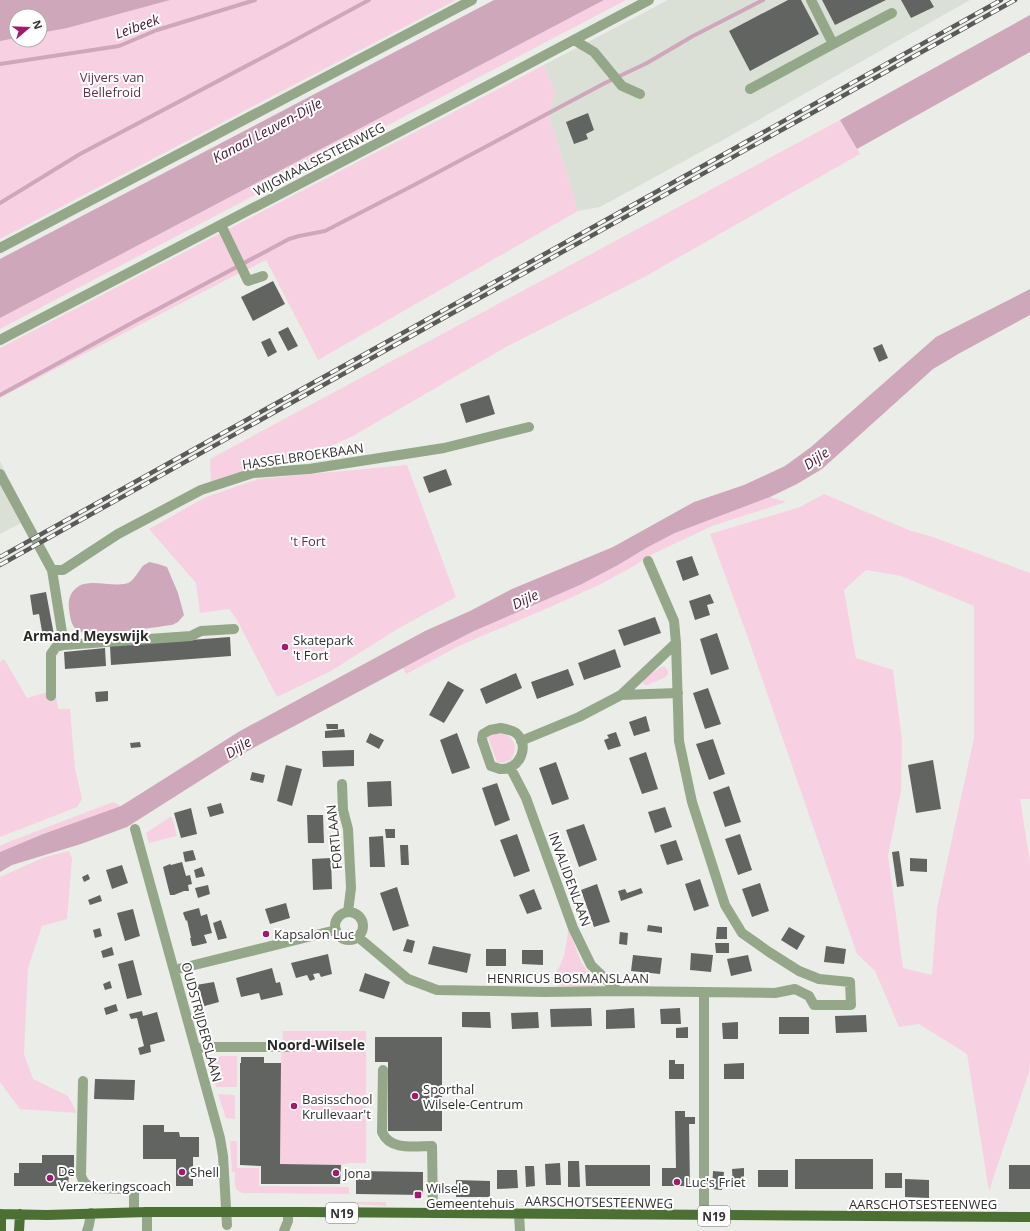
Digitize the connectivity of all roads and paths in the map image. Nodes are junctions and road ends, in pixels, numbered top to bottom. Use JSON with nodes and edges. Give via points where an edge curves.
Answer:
{"nodes":[{"id":1,"x":472,"y":0,"type":"edge"},
{"id":2,"x":650,"y":0,"type":"edge"},
{"id":3,"x":811,"y":0,"type":"edge"},
{"id":4,"x":892,"y":12,"type":"dead end"},
{"id":5,"x":574,"y":40,"type":"junction"},
{"id":6,"x":833,"y":44,"type":"junction"},
{"id":7,"x":750,"y":89,"type":"dead end"},
{"id":8,"x":640,"y":94,"type":"dead end"},
{"id":9,"x":220,"y":225,"type":"junction"},
{"id":10,"x":0,"y":248,"type":"edge"},
{"id":11,"x":263,"y":276,"type":"dead end"},
{"id":12,"x":0,"y":340,"type":"edge"},
{"id":13,"x":529,"y":427,"type":"dead end"},
{"id":14,"x":0,"y":474,"type":"edge"},
{"id":15,"x":648,"y":561,"type":"dead end"},
{"id":16,"x":52,"y":570,"type":"junction"},
{"id":17,"x":234,"y":629,"type":"dead end"},
{"id":18,"x":676,"y":643,"type":"junction"},
{"id":19,"x":64,"y":645,"type":"junction"},
{"id":20,"x":678,"y":693,"type":"junction"},
{"id":21,"x":621,"y":695,"type":"junction"},
{"id":22,"x":51,"y":696,"type":"dead end"},
{"id":23,"x":521,"y":741,"type":"junction"},
{"id":24,"x":510,"y":767,"type":"junction"},
{"id":25,"x":342,"y":784,"type":"dead end"},
{"id":26,"x":135,"y":829,"type":"dead end"},
{"id":27,"x":348,"y":912,"type":"junction"},
{"id":28,"x":336,"y":930,"type":"junction"},
{"id":29,"x":358,"y":937,"type":"junction"},
{"id":30,"x":174,"y":970,"type":"junction"},
{"id":31,"x":799,"y":971,"type":"junction"},
{"id":32,"x":795,"y":989,"type":"junction"},
{"id":33,"x":618,"y":991,"type":"junction"},
{"id":34,"x":704,"y":993,"type":"junction"},
{"id":35,"x":294,"y":1047,"type":"dead end"},
{"id":36,"x":196,"y":1049,"type":"junction"},
{"id":37,"x":383,"y":1070,"type":"dead end"},
{"id":38,"x":83,"y":1081,"type":"dead end"},
{"id":39,"x":134,"y":1212,"type":"junction"},
{"id":40,"x":147,"y":1212,"type":"junction"},
{"id":41,"x":288,"y":1212,"type":"junction"},
{"id":42,"x":226,"y":1213,"type":"junction"},
{"id":43,"x":433,"y":1213,"type":"junction"},
{"id":44,"x":1,"y":1214,"type":"edge"},
{"id":45,"x":20,"y":1214,"type":"junction"},
{"id":46,"x":91,"y":1214,"type":"junction"},
{"id":47,"x":519,"y":1214,"type":"junction"},
{"id":48,"x":704,"y":1216,"type":"junction"},
{"id":49,"x":1030,"y":1217,"type":"edge"},
{"id":50,"x":227,"y":1224,"type":"dead end"},
{"id":51,"x":1,"y":1231,"type":"edge"},
{"id":52,"x":19,"y":1231,"type":"edge"},
{"id":53,"x":86,"y":1231,"type":"edge"},
{"id":54,"x":147,"y":1231,"type":"edge"},
{"id":55,"x":284,"y":1231,"type":"edge"},
{"id":56,"x":520,"y":1231,"type":"edge"}],
"edges":[{"from":1,"to":10,"type":"street"},
{"from":2,"to":5,"type":"street","name":"WIJGMAALSESTEENWEG"},
{"from":3,"to":6,"type":"street"},
{"from":4,"to":6,"type":"street"},
{"from":5,"to":8,"type":"street","via":[[594,52],[620,85]]},
{"from":5,"to":9,"type":"street","name":"WIJGMAALSESTEENWEG"},
{"from":6,"to":7,"type":"street"},
{"from":9,"to":11,"type":"street","via":[[248,281]]},
{"from":9,"to":12,"type":"street","name":"WIJGMAALSESTEENWEG"},
{"from":13,"to":16,"type":"street","name":"HASSELBROEKBAAN","via":[[444,448],[308,469],[253,473],[201,490],[118,534],[63,570]]},
{"from":14,"to":16,"type":"street"},
{"from":15,"to":18,"type":"street","via":[[674,621]]},
{"from":16,"to":19,"type":"street"},
{"from":17,"to":19,"type":"street","via":[[201,631],[192,636]]},
{"from":18,"to":20,"type":"street"},
{"from":18,"to":21,"type":"street"},
{"from":19,"to":22,"type":"street","via":[[56,647],[51,654]]},
{"from":20,"to":21,"type":"street"},
{"from":20,"to":31,"type":"street","via":[[679,741],[692,802],[725,905],[742,933]]},
{"from":21,"to":23,"type":"street","via":[[579,717]]},
{"from":23,"to":24,"type":"street","via":[[523,752],[519,761]]},
{"from":23,"to":24,"type":"street","via":[[508,729],[490,730],[482,734],[491,766],[501,769]]},
{"from":24,"to":33,"type":"street","name":"INVALIDENLAAN","via":[[526,798],[576,934],[591,965]]},
{"from":25,"to":27,"type":"street","name":"FORTLAAN","via":[[343,810],[348,829],[351,888]]},
{"from":26,"to":30,"type":"street","name":"OUDSTRIJDERSLAAN"},
{"from":27,"to":28,"type":"street","via":[[336,921]]},
{"from":27,"to":29,"type":"street","via":[[362,920],[362,929]]},
{"from":28,"to":29,"type":"street","via":[[345,939]]},
{"from":28,"to":30,"type":"street"},
{"from":29,"to":33,"type":"street","name":"HENRICUS BOSMANSLAAN","via":[[408,979],[437,990]]},
{"from":30,"to":36,"type":"street","name":"OUDSTRIJDERSLAAN"},
{"from":31,"to":32,"type":"street"},
{"from":31,"to":32,"type":"street","via":[[818,980],[850,982],[851,1005],[814,1004],[809,996]]},
{"from":32,"to":34,"type":"street","name":"HENRICUS BOSMANSLAAN","via":[[775,993]]},
{"from":33,"to":34,"type":"street","name":"HENRICUS BOSMANSLAAN"},
{"from":34,"to":48,"type":"street"},
{"from":35,"to":36,"type":"street"},
{"from":36,"to":42,"type":"street","name":"OUDSTRIJDERSLAAN","via":[[222,1146]]},
{"from":37,"to":43,"type":"street","via":[[384,1138],[398,1146],[432,1146]]},
{"from":38,"to":39,"type":"street","via":[[82,1181],[93,1188],[134,1189]]},
{"from":39,"to":40,"type":"main road","name":"AARSCHOTSESTEENWEG","number":"N19"},
{"from":39,"to":46,"type":"main road","name":"AARSCHOTSESTEENWEG","number":"N19"},
{"from":40,"to":42,"type":"main road","name":"AARSCHOTSESTEENWEG","number":"N19"},
{"from":40,"to":54,"type":"street"},
{"from":41,"to":42,"type":"main road","name":"AARSCHOTSESTEENWEG","number":"N19"},
{"from":41,"to":43,"type":"main road","name":"AARSCHOTSESTEENWEG","number":"N19"},
{"from":41,"to":55,"type":"street"},
{"from":42,"to":50,"type":"street","name":"OUDSTRIJDERSLAAN"},
{"from":43,"to":47,"type":"main road","name":"AARSCHOTSESTEENWEG","number":"N19"},
{"from":44,"to":45,"type":"main road","name":"AARSCHOTSESTEENWEG","number":"N19"},
{"from":44,"to":51,"type":"main road"},
{"from":45,"to":46,"type":"main road","name":"AARSCHOTSESTEENWEG","number":"N19"},
{"from":45,"to":52,"type":"main road"},
{"from":46,"to":53,"type":"street"},
{"from":47,"to":48,"type":"main road","name":"AARSCHOTSESTEENWEG","number":"N19"},
{"from":47,"to":56,"type":"street"},
{"from":48,"to":49,"type":"main road","name":"AARSCHOTSESTEENWEG","number":"N19"}]}
